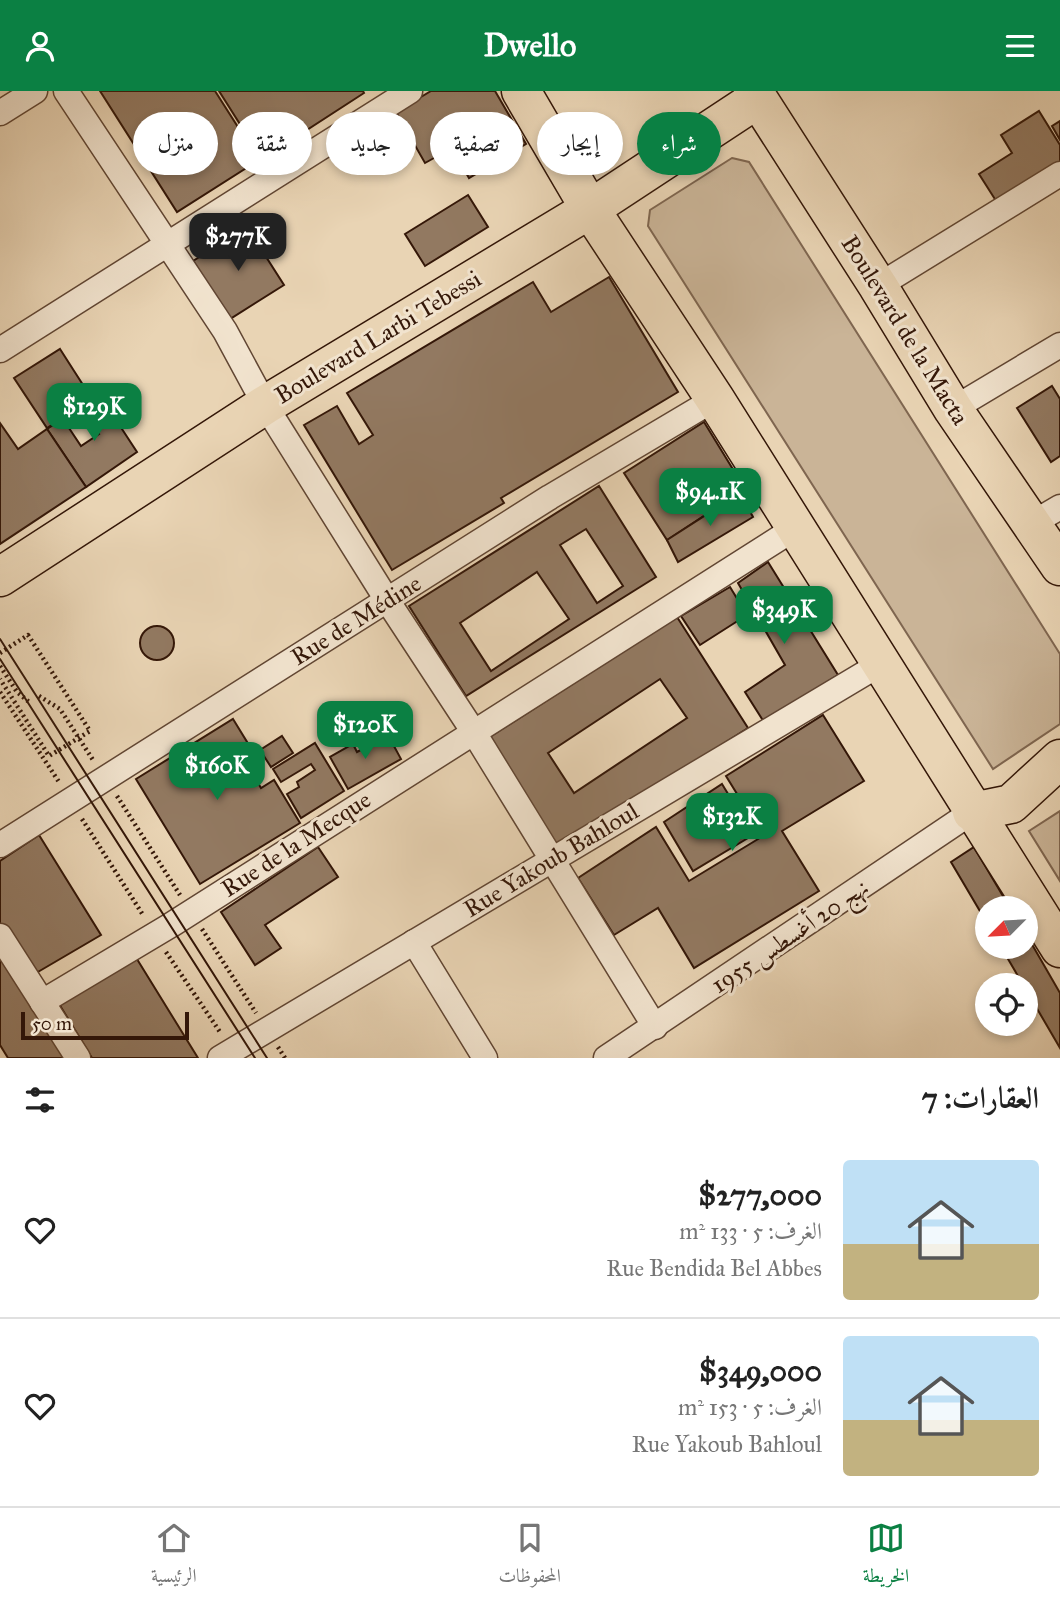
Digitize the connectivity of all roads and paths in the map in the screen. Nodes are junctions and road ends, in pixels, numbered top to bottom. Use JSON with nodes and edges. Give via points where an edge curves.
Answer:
{"nodes":[{"id":1,"x":35,"y":91,"type":"edge"},
{"id":2,"x":66,"y":91,"type":"edge"},
{"id":3,"x":411,"y":91,"type":"edge"},
{"id":4,"x":521,"y":91,"type":"edge"},
{"id":5,"x":755,"y":95,"type":"edge"},
{"id":6,"x":0,"y":113,"type":"edge"},
{"id":7,"x":1060,"y":174,"type":"edge"},
{"id":8,"x":590,"y":209,"type":"junction"},
{"id":9,"x":170,"y":243,"type":"junction"},
{"id":10,"x":878,"y":286,"type":"junction"},
{"id":11,"x":1060,"y":345,"type":"edge"},
{"id":12,"x":0,"y":350,"type":"edge"},
{"id":13,"x":715,"y":399,"type":"junction"},
{"id":14,"x":265,"y":405,"type":"junction"},
{"id":15,"x":953,"y":409,"type":"junction"},
{"id":16,"x":1046,"y":515,"type":"edge"},
{"id":17,"x":796,"y":527,"type":"junction"},
{"id":18,"x":1060,"y":566,"type":"edge"},
{"id":19,"x":0,"y":577,"type":"edge"},
{"id":20,"x":387,"y":600,"type":"junction"},
{"id":21,"x":0,"y":653,"type":"edge"},
{"id":22,"x":883,"y":663,"type":"junction"},
{"id":23,"x":0,"y":666,"type":"edge"},
{"id":24,"x":0,"y":679,"type":"edge"},
{"id":25,"x":0,"y":692,"type":"edge"},
{"id":26,"x":39,"y":696,"type":"dead end"},
{"id":27,"x":29,"y":702,"type":"dead end"},
{"id":28,"x":473,"y":731,"type":"junction"},
{"id":29,"x":79,"y":738,"type":"junction"},
{"id":30,"x":1060,"y":759,"type":"edge"},
{"id":31,"x":106,"y":779,"type":"junction"},
{"id":32,"x":71,"y":801,"type":"junction"},
{"id":33,"x":972,"y":812,"type":"junction"},
{"id":34,"x":0,"y":845,"type":"edge"},
{"id":35,"x":552,"y":860,"type":"junction"},
{"id":36,"x":191,"y":911,"type":"junction"},
{"id":37,"x":154,"y":934,"type":"junction"},
{"id":38,"x":0,"y":936,"type":"edge"},
{"id":39,"x":414,"y":942,"type":"junction"},
{"id":40,"x":1060,"y":948,"type":"edge"},
{"id":41,"x":42,"y":1002,"type":"junction"},
{"id":42,"x":655,"y":1027,"type":"junction"},
{"id":43,"x":267,"y":1029,"type":"junction"},
{"id":44,"x":226,"y":1054,"type":"edge"},
{"id":45,"x":78,"y":1058,"type":"edge"},
{"id":46,"x":285,"y":1058,"type":"edge"},
{"id":47,"x":485,"y":1058,"type":"edge"},
{"id":48,"x":606,"y":1058,"type":"edge"}],
"edges":[{"from":1,"to":6,"type":"street"},
{"from":2,"to":9,"type":"street"},
{"from":3,"to":9,"type":"street"},
{"from":4,"to":8,"type":"main road"},
{"from":5,"to":8,"type":"main road","name":"Boulevard Larbi Tebessi"},
{"from":5,"to":10,"type":"main road","name":"Boulevard de la Macta"},
{"from":7,"to":10,"type":"street"},
{"from":8,"to":13,"type":"main road"},
{"from":8,"to":14,"type":"main road","name":"Boulevard Larbi Tebessi"},
{"from":9,"to":12,"type":"street"},
{"from":9,"to":14,"type":"street"},
{"from":10,"to":15,"type":"main road","name":"Boulevard de la Macta"},
{"from":11,"to":15,"type":"street"},
{"from":13,"to":17,"type":"main road"},
{"from":13,"to":20,"type":"street","name":"Rue de Médine"},
{"from":14,"to":19,"type":"main road","name":"Boulevard Larbi Tebessi"},
{"from":14,"to":20,"type":"street"},
{"from":15,"to":16,"type":"main road","name":"Boulevard de la Macta"},
{"from":16,"to":18,"type":"main road","name":"Boulevard de la Macta"},
{"from":17,"to":22,"type":"main road"},
{"from":17,"to":28,"type":"street","name":"Rue de la Mecque"},
{"from":20,"to":28,"type":"street"},
{"from":20,"to":31,"type":"street","name":"Rue de Médine"},
{"from":21,"to":29,"type":"path","via":[[28,635],[90,731]]},
{"from":22,"to":33,"type":"main road"},
{"from":22,"to":35,"type":"street","name":"Rue Yakoub Bahloul"},
{"from":23,"to":27,"type":"path"},
{"from":24,"to":29,"type":"path","via":[[49,756]]},
{"from":25,"to":32,"type":"path"},
{"from":26,"to":29,"type":"path","via":[[60,709]]},
{"from":28,"to":35,"type":"street"},
{"from":28,"to":36,"type":"street","name":"Rue de la Mecque"},
{"from":29,"to":31,"type":"path"},
{"from":30,"to":33,"type":"main road","via":[[1011,804]]},
{"from":31,"to":32,"type":"street","name":"Rue de Médine"},
{"from":31,"to":36,"type":"path"},
{"from":32,"to":34,"type":"street","name":"Rue de Médine"},
{"from":32,"to":37,"type":"path"},
{"from":33,"to":40,"type":"main road"},
{"from":33,"to":42,"type":"street","name":"نهج 20 أغسطس 1955"},
{"from":35,"to":39,"type":"street","name":"Rue Yakoub Bahloul"},
{"from":35,"to":42,"type":"street"},
{"from":36,"to":37,"type":"street","name":"Rue de la Mecque"},
{"from":36,"to":43,"type":"path"},
{"from":37,"to":41,"type":"street","name":"Rue de la Mecque"},
{"from":37,"to":44,"type":"path"},
{"from":38,"to":41,"type":"street"},
{"from":39,"to":43,"type":"street","name":"Rue Yakoub Bahloul"},
{"from":39,"to":47,"type":"street"},
{"from":41,"to":45,"type":"street"},
{"from":42,"to":48,"type":"street","name":"نهج 20 أغسطس 1955"},
{"from":43,"to":44,"type":"street","name":"Rue Yakoub Bahloul"},
{"from":43,"to":46,"type":"path"}]}
